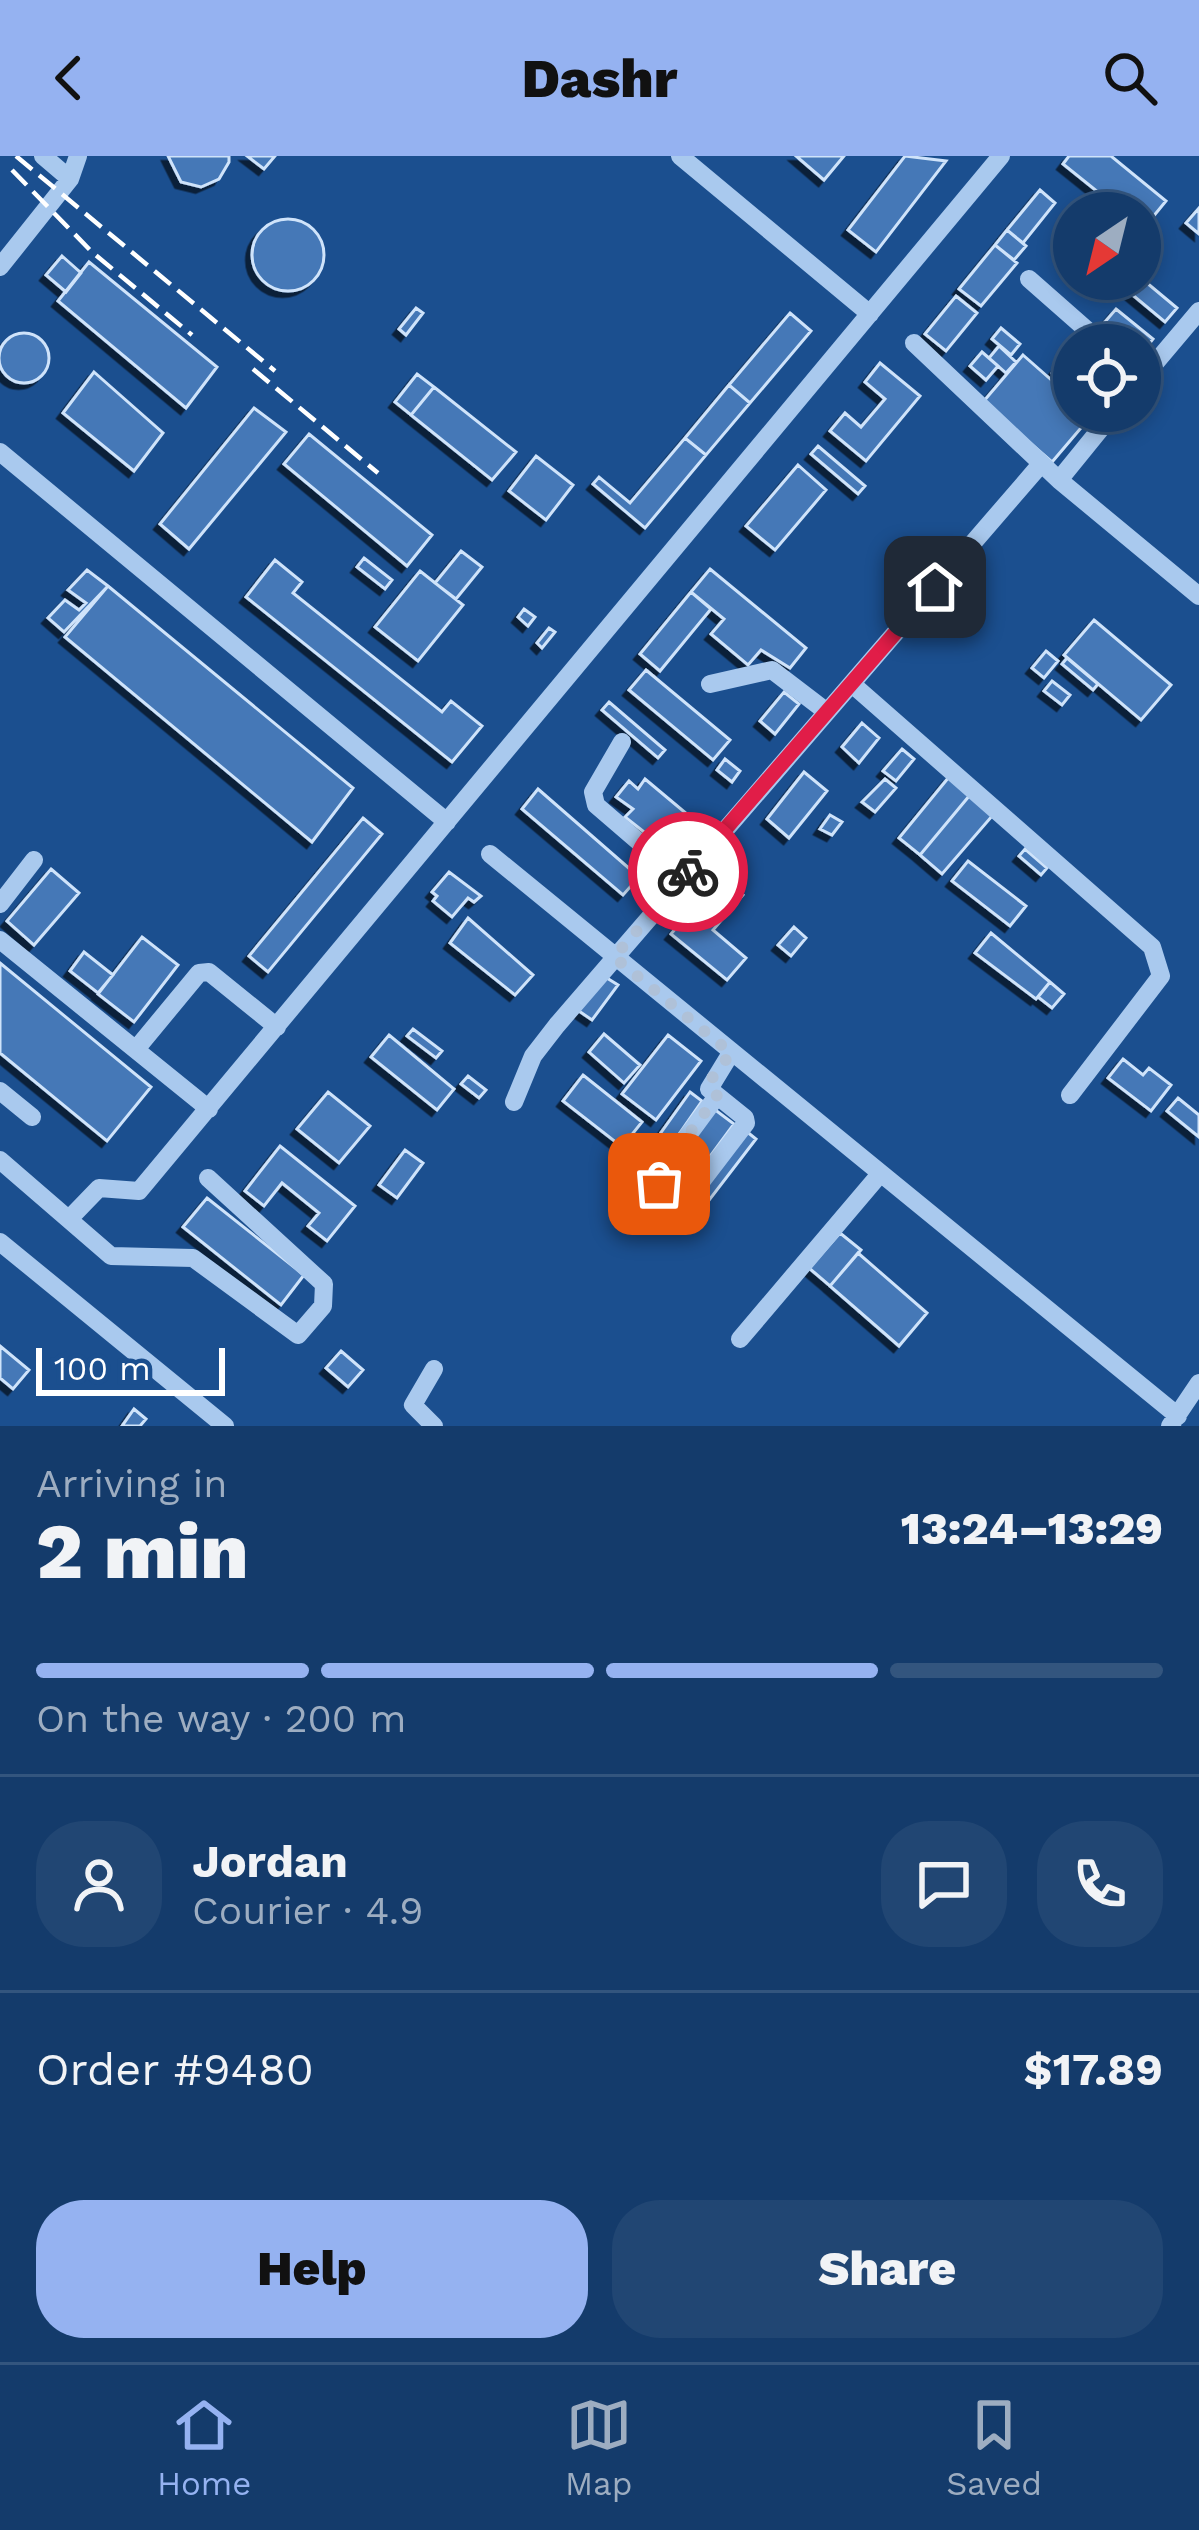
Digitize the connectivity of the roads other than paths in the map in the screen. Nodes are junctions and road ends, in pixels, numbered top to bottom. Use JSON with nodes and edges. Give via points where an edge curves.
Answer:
{"nodes":[{"id":1,"x":43,"y":156,"type":"edge"},
{"id":2,"x":78,"y":156,"type":"edge"},
{"id":3,"x":680,"y":156,"type":"edge"},
{"id":4,"x":1000,"y":156,"type":"edge"},
{"id":5,"x":70,"y":179,"type":"junction"},
{"id":6,"x":0,"y":267,"type":"edge"},
{"id":7,"x":1028,"y":279,"type":"dead end"},
{"id":8,"x":1199,"y":311,"type":"edge"},
{"id":9,"x":870,"y":314,"type":"junction"},
{"id":10,"x":1080,"y":324,"type":"edge"},
{"id":11,"x":914,"y":344,"type":"dead end"},
{"id":12,"x":1161,"y":356,"type":"edge"},
{"id":13,"x":1098,"y":432,"type":"edge"},
{"id":14,"x":0,"y":452,"type":"edge"},
{"id":15,"x":1041,"y":464,"type":"junction"},
{"id":16,"x":1059,"y":480,"type":"junction"},
{"id":17,"x":1199,"y":596,"type":"edge"},
{"id":18,"x":852,"y":684,"type":"junction"},
{"id":19,"x":710,"y":685,"type":"dead end"},
{"id":20,"x":827,"y":712,"type":"junction"},
{"id":21,"x":622,"y":742,"type":"dead end"},
{"id":22,"x":447,"y":822,"type":"junction"},
{"id":23,"x":490,"y":854,"type":"dead end"},
{"id":24,"x":34,"y":860,"type":"dead end"},
{"id":25,"x":682,"y":879,"type":"junction"},
{"id":26,"x":0,"y":904,"type":"edge"},
{"id":27,"x":0,"y":940,"type":"edge"},
{"id":28,"x":614,"y":957,"type":"junction"},
{"id":29,"x":277,"y":1027,"type":"junction"},
{"id":30,"x":136,"y":1048,"type":"junction"},
{"id":31,"x":731,"y":1053,"type":"junction"},
{"id":32,"x":0,"y":1091,"type":"edge"},
{"id":33,"x":717,"y":1096,"type":"junction"},
{"id":34,"x":1070,"y":1096,"type":"dead end"},
{"id":35,"x":514,"y":1102,"type":"dead end"},
{"id":36,"x":209,"y":1109,"type":"junction"},
{"id":37,"x":32,"y":1117,"type":"dead end"},
{"id":38,"x":0,"y":1160,"type":"edge"},
{"id":39,"x":880,"y":1174,"type":"junction"},
{"id":40,"x":208,"y":1178,"type":"dead end"},
{"id":41,"x":70,"y":1218,"type":"junction"},
{"id":42,"x":0,"y":1242,"type":"edge"},
{"id":43,"x":740,"y":1339,"type":"dead end"},
{"id":44,"x":434,"y":1369,"type":"dead end"},
{"id":45,"x":1199,"y":1383,"type":"edge"},
{"id":46,"x":1174,"y":1421,"type":"edge"},
{"id":47,"x":225,"y":1426,"type":"edge"},
{"id":48,"x":434,"y":1426,"type":"edge"}],
"edges":[{"from":1,"to":5,"type":"street"},
{"from":2,"to":5,"type":"street"},
{"from":3,"to":9,"type":"street"},
{"from":4,"to":9,"type":"street"},
{"from":5,"to":6,"type":"street"},
{"from":7,"to":10,"type":"street"},
{"from":8,"to":12,"type":"street"},
{"from":9,"to":22,"type":"street"},
{"from":11,"to":15,"type":"street"},
{"from":13,"to":16,"type":"street"},
{"from":14,"to":22,"type":"street"},
{"from":15,"to":16,"type":"street"},
{"from":15,"to":18,"type":"street"},
{"from":16,"to":17,"type":"street"},
{"from":18,"to":20,"type":"street"},
{"from":18,"to":34,"type":"street","via":[[1152,947],[1161,976]]},
{"from":19,"to":20,"type":"street","via":[[772,670]]},
{"from":20,"to":25,"type":"street"},
{"from":21,"to":25,"type":"street","via":[[593,792],[596,805]]},
{"from":22,"to":29,"type":"street"},
{"from":23,"to":28,"type":"street"},
{"from":24,"to":26,"type":"street"},
{"from":25,"to":28,"type":"street"},
{"from":27,"to":30,"type":"street"},
{"from":28,"to":31,"type":"street"},
{"from":28,"to":35,"type":"street","via":[[533,1056]]},
{"from":29,"to":30,"type":"street","via":[[209,972],[199,973]]},
{"from":29,"to":36,"type":"street"},
{"from":30,"to":36,"type":"street"},
{"from":31,"to":33,"type":"street","via":[[709,1082]]},
{"from":31,"to":39,"type":"street"},
{"from":32,"to":37,"type":"street"},
{"from":33,"to":33,"type":"street","via":[[746,1123],[681,1200],[658,1176]]},
{"from":36,"to":41,"type":"street","via":[[139,1191],[99,1187]]},
{"from":38,"to":41,"type":"street"},
{"from":39,"to":43,"type":"street"},
{"from":39,"to":46,"type":"street"},
{"from":40,"to":41,"type":"street","via":[[324,1284],[323,1306],[298,1335],[193,1258],[111,1256]]},
{"from":42,"to":47,"type":"street"},
{"from":44,"to":48,"type":"street","via":[[412,1405]]},
{"from":45,"to":46,"type":"street"}]}
